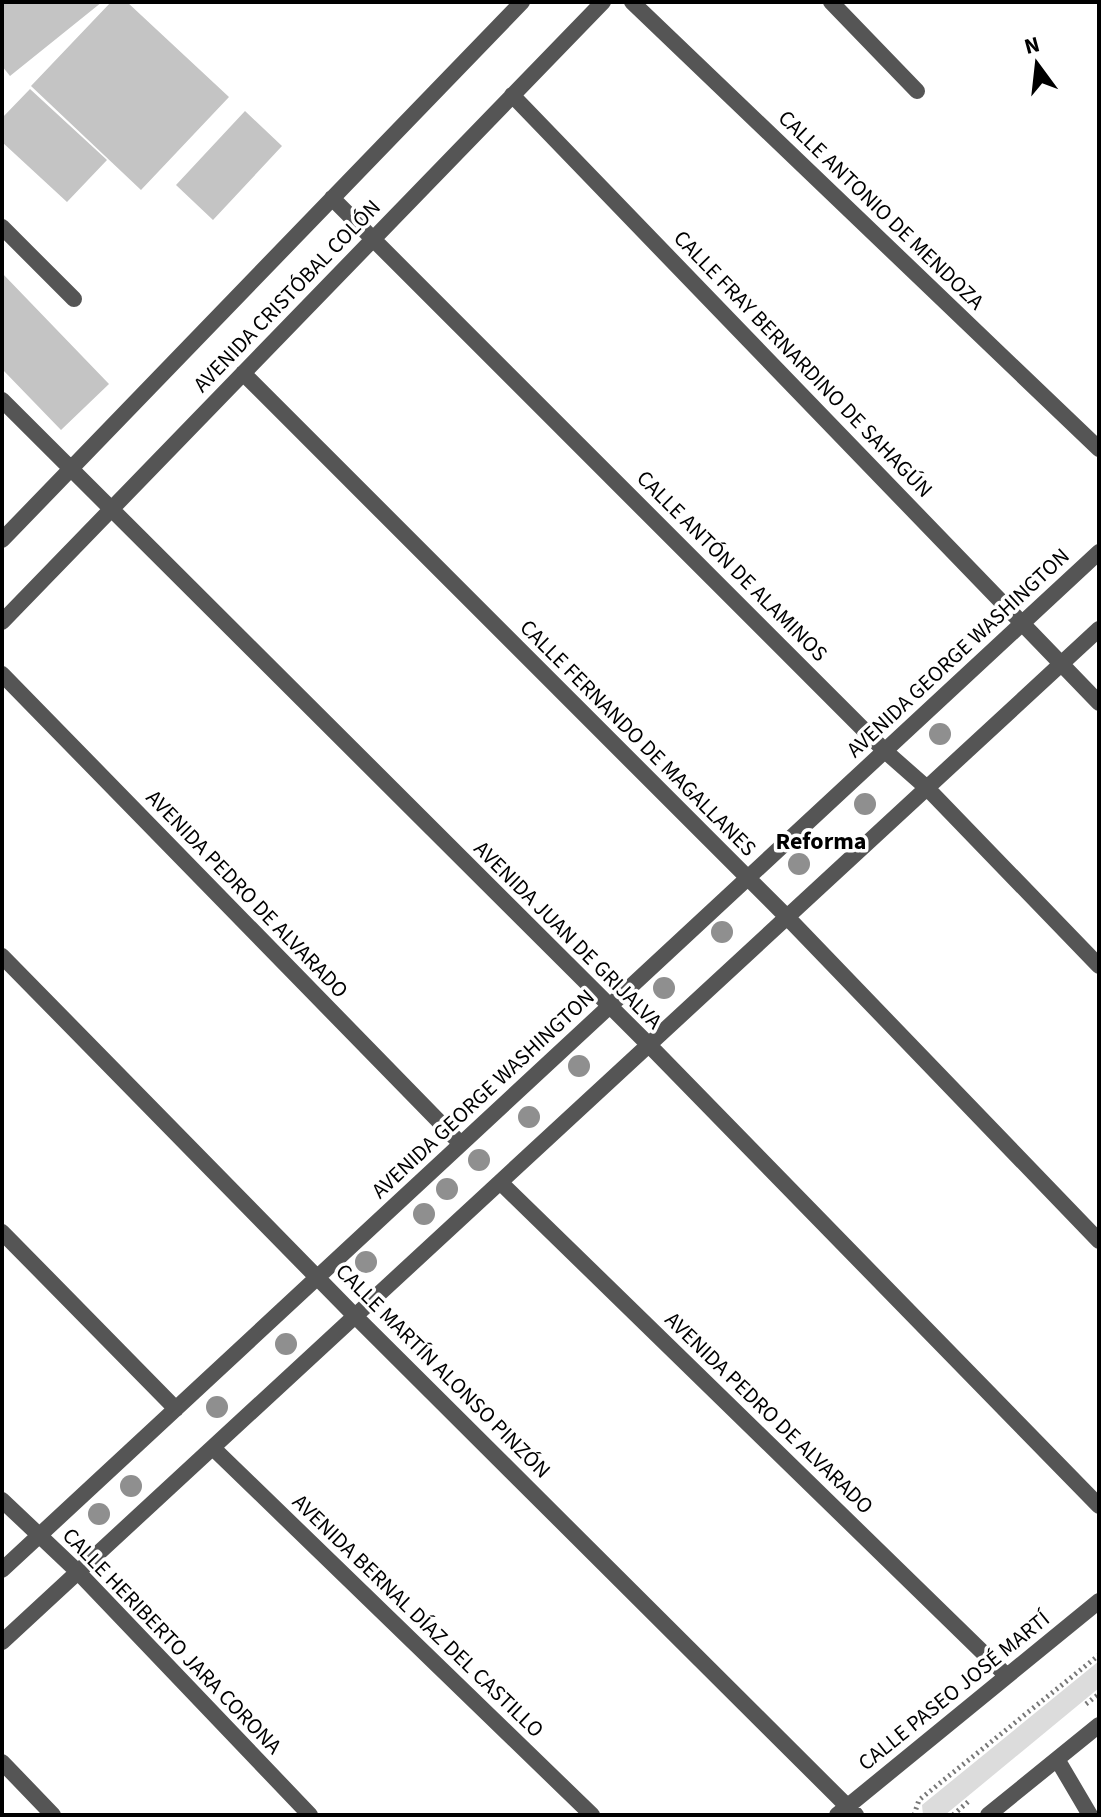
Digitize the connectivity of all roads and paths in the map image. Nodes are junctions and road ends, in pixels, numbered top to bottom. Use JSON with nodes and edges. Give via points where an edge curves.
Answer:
{"nodes":[{"id":1,"x":522,"y":2,"type":"edge"},
{"id":2,"x":603,"y":2,"type":"edge"},
{"id":3,"x":632,"y":2,"type":"edge"},
{"id":4,"x":831,"y":2,"type":"edge"},
{"id":5,"x":917,"y":91,"type":"dead end"},
{"id":6,"x":512,"y":95,"type":"junction"},
{"id":7,"x":332,"y":198,"type":"junction"},
{"id":8,"x":2,"y":227,"type":"edge"},
{"id":9,"x":374,"y":238,"type":"junction"},
{"id":10,"x":74,"y":299,"type":"dead end"},
{"id":11,"x":243,"y":373,"type":"junction"},
{"id":12,"x":2,"y":400,"type":"edge"},
{"id":13,"x":1099,"y":449,"type":"edge"},
{"id":14,"x":71,"y":468,"type":"junction"},
{"id":15,"x":110,"y":510,"type":"junction"},
{"id":16,"x":2,"y":540,"type":"edge"},
{"id":17,"x":1099,"y":552,"type":"edge"},
{"id":18,"x":2,"y":622,"type":"edge"},
{"id":19,"x":1023,"y":623,"type":"junction"},
{"id":20,"x":1099,"y":629,"type":"edge"},
{"id":21,"x":1061,"y":664,"type":"junction"},
{"id":22,"x":2,"y":674,"type":"edge"},
{"id":23,"x":1099,"y":703,"type":"edge"},
{"id":24,"x":885,"y":751,"type":"junction"},
{"id":25,"x":927,"y":788,"type":"junction"},
{"id":26,"x":747,"y":879,"type":"junction"},
{"id":27,"x":787,"y":917,"type":"junction"},
{"id":28,"x":2,"y":956,"type":"edge"},
{"id":29,"x":1099,"y":966,"type":"edge"},
{"id":30,"x":609,"y":1007,"type":"junction"},
{"id":31,"x":649,"y":1045,"type":"junction"},
{"id":32,"x":461,"y":1144,"type":"junction"},
{"id":33,"x":500,"y":1182,"type":"junction"},
{"id":34,"x":2,"y":1232,"type":"edge"},
{"id":35,"x":1099,"y":1241,"type":"edge"},
{"id":36,"x":318,"y":1277,"type":"junction"},
{"id":37,"x":355,"y":1316,"type":"junction"},
{"id":38,"x":176,"y":1409,"type":"junction"},
{"id":39,"x":213,"y":1448,"type":"junction"},
{"id":40,"x":2,"y":1500,"type":"edge"},
{"id":41,"x":1099,"y":1506,"type":"edge"},
{"id":42,"x":39,"y":1536,"type":"junction"},
{"id":43,"x":2,"y":1570,"type":"edge"},
{"id":44,"x":78,"y":1572,"type":"junction"},
{"id":45,"x":1099,"y":1601,"type":"edge"},
{"id":46,"x":2,"y":1642,"type":"edge"},
{"id":47,"x":1099,"y":1655,"type":"edge"},
{"id":48,"x":1007,"y":1676,"type":"junction"},
{"id":49,"x":1099,"y":1725,"type":"edge"},
{"id":50,"x":1057,"y":1759,"type":"junction"},
{"id":51,"x":2,"y":1762,"type":"edge"},
{"id":52,"x":847,"y":1812,"type":"edge"},
{"id":53,"x":53,"y":1815,"type":"edge"},
{"id":54,"x":310,"y":1815,"type":"edge"},
{"id":55,"x":592,"y":1815,"type":"edge"},
{"id":56,"x":914,"y":1815,"type":"edge"},
{"id":57,"x":988,"y":1815,"type":"edge"},
{"id":58,"x":1090,"y":1815,"type":"edge"}],
"edges":[{"from":1,"to":7,"type":"street","name":"AVENIDA CRISTÓBAL COLÓN"},
{"from":2,"to":6,"type":"street","name":"AVENIDA CRISTÓBAL COLÓN"},
{"from":3,"to":13,"type":"street","name":"CALLE ANTONIO DE MENDOZA"},
{"from":4,"to":5,"type":"street"},
{"from":6,"to":9,"type":"street","name":"AVENIDA CRISTÓBAL COLÓN"},
{"from":6,"to":19,"type":"street","name":"CALLE FRAY BERNARDINO DE SAHAGÚN"},
{"from":7,"to":9,"type":"street","name":"CALLE ANTÓN DE ALAMINOS"},
{"from":7,"to":14,"type":"street","name":"AVENIDA CRISTÓBAL COLÓN"},
{"from":8,"to":10,"type":"street"},
{"from":9,"to":11,"type":"street","name":"AVENIDA CRISTÓBAL COLÓN"},
{"from":9,"to":24,"type":"street","name":"CALLE ANTÓN DE ALAMINOS"},
{"from":11,"to":15,"type":"street","name":"AVENIDA CRISTÓBAL COLÓN"},
{"from":11,"to":26,"type":"street","name":"CALLE FERNANDO DE MAGALLANES"},
{"from":12,"to":14,"type":"street","name":"AVENIDA JUAN DE GRIJALVA"},
{"from":14,"to":15,"type":"street","name":"AVENIDA JUAN DE GRIJALVA"},
{"from":14,"to":16,"type":"street","name":"AVENIDA CRISTÓBAL COLÓN"},
{"from":15,"to":18,"type":"street","name":"AVENIDA CRISTÓBAL COLÓN"},
{"from":15,"to":30,"type":"street","name":"AVENIDA JUAN DE GRIJALVA"},
{"from":17,"to":19,"type":"street","name":"AVENIDA GEORGE WASHINGTON"},
{"from":19,"to":21,"type":"street","name":"CALLE FRAY BERNARDINO DE SAHAGÚN"},
{"from":19,"to":24,"type":"street","name":"AVENIDA GEORGE WASHINGTON"},
{"from":20,"to":21,"type":"street"},
{"from":21,"to":23,"type":"street","name":"CALLE FRAY BERNARDINO DE SAHAGÚN"},
{"from":21,"to":25,"type":"street"},
{"from":22,"to":32,"type":"street","name":"AVENIDA PEDRO DE ALVARADO"},
{"from":24,"to":25,"type":"street","name":"CALLE ANTÓN DE ALAMINOS"},
{"from":24,"to":26,"type":"street","name":"AVENIDA GEORGE WASHINGTON"},
{"from":25,"to":27,"type":"street"},
{"from":25,"to":29,"type":"street","name":"CALLE ANTÓN DE ALAMINOS"},
{"from":26,"to":27,"type":"street","name":"CALLE FERNANDO DE MAGALLANES"},
{"from":26,"to":30,"type":"street","name":"AVENIDA GEORGE WASHINGTON"},
{"from":27,"to":31,"type":"street"},
{"from":27,"to":35,"type":"street","name":"CALLE FERNANDO DE MAGALLANES"},
{"from":28,"to":36,"type":"street","name":"CALLE MARTÍN ALONSO PINZÓN"},
{"from":30,"to":31,"type":"street","name":"AVENIDA JUAN DE GRIJALVA"},
{"from":30,"to":32,"type":"street","name":"AVENIDA GEORGE WASHINGTON"},
{"from":31,"to":33,"type":"street"},
{"from":31,"to":41,"type":"street","name":"AVENIDA JUAN DE GRIJALVA"},
{"from":32,"to":36,"type":"street","name":"AVENIDA GEORGE WASHINGTON"},
{"from":33,"to":37,"type":"street"},
{"from":33,"to":48,"type":"street","name":"AVENIDA PEDRO DE ALVARADO"},
{"from":34,"to":38,"type":"street"},
{"from":36,"to":37,"type":"street","name":"CALLE MARTÍN ALONSO PINZÓN"},
{"from":36,"to":38,"type":"street","name":"AVENIDA GEORGE WASHINGTON"},
{"from":37,"to":39,"type":"street"},
{"from":37,"to":52,"type":"street","name":"CALLE MARTÍN ALONSO PINZÓN"},
{"from":38,"to":42,"type":"street","name":"AVENIDA GEORGE WASHINGTON"},
{"from":39,"to":44,"type":"street"},
{"from":39,"to":55,"type":"street","name":"AVENIDA BERNAL DÍAZ DEL CASTILLO"},
{"from":40,"to":42,"type":"street","name":"CALLE HERIBERTO JARA CORONA"},
{"from":42,"to":43,"type":"street","name":"AVENIDA GEORGE WASHINGTON"},
{"from":42,"to":44,"type":"street","name":"CALLE HERIBERTO JARA CORONA"},
{"from":44,"to":46,"type":"street"},
{"from":44,"to":54,"type":"street","name":"CALLE HERIBERTO JARA CORONA"},
{"from":45,"to":48,"type":"street","name":"CALLE PASEO JOSÉ MARTÍ"},
{"from":47,"to":56,"type":"path","via":[[919,1800]]},
{"from":48,"to":52,"type":"street","name":"CALLE PASEO JOSÉ MARTÍ"},
{"from":49,"to":50,"type":"street"},
{"from":50,"to":57,"type":"street"},
{"from":50,"to":58,"type":"street"},
{"from":51,"to":53,"type":"street"}]}
